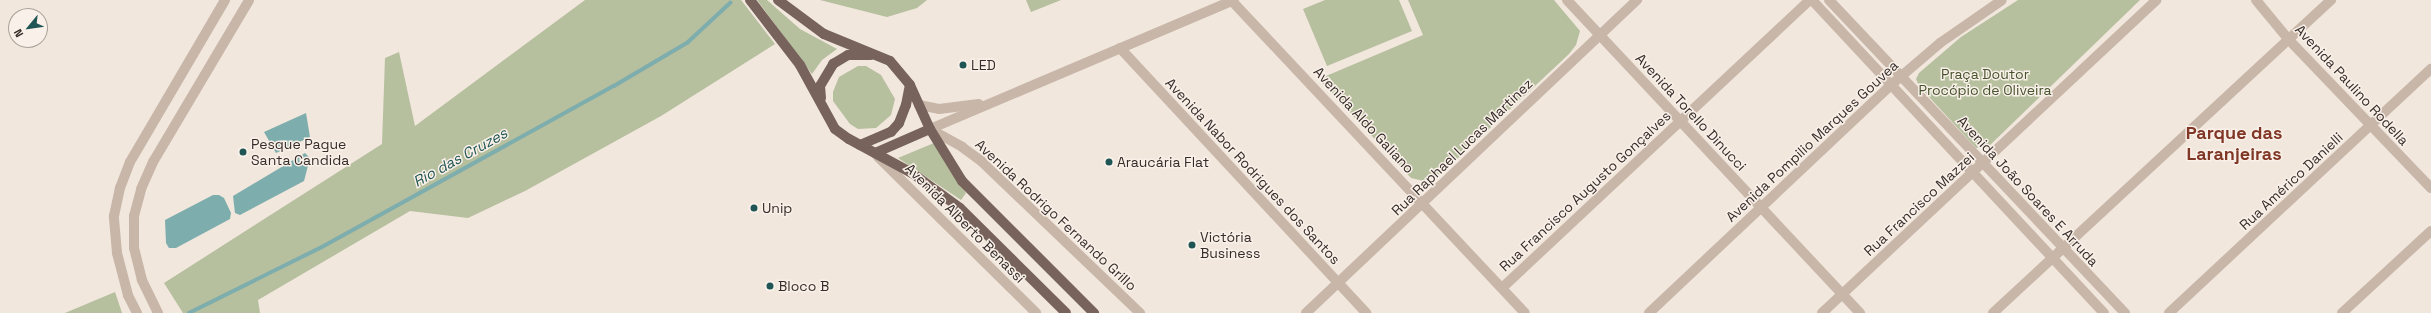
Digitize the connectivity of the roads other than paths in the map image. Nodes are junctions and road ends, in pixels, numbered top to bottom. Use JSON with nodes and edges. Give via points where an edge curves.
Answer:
{"nodes":[{"id":1,"x":225,"y":0,"type":"edge"},
{"id":2,"x":249,"y":0,"type":"edge"},
{"id":3,"x":750,"y":0,"type":"edge"},
{"id":4,"x":778,"y":0,"type":"edge"},
{"id":5,"x":1232,"y":0,"type":"edge"},
{"id":6,"x":1567,"y":0,"type":"edge"},
{"id":7,"x":1637,"y":0,"type":"edge"},
{"id":8,"x":1811,"y":0,"type":"edge"},
{"id":9,"x":1829,"y":0,"type":"edge"},
{"id":10,"x":2002,"y":0,"type":"edge"},
{"id":11,"x":2157,"y":0,"type":"edge"},
{"id":12,"x":2256,"y":0,"type":"edge"},
{"id":13,"x":2331,"y":0,"type":"edge"},
{"id":14,"x":1600,"y":36,"type":"junction"},
{"id":15,"x":2289,"y":40,"type":"junction"},
{"id":16,"x":1120,"y":48,"type":"junction"},
{"id":17,"x":877,"y":55,"type":"junction"},
{"id":18,"x":2431,"y":69,"type":"edge"},
{"id":19,"x":1901,"y":76,"type":"junction"},
{"id":20,"x":910,"y":85,"type":"junction"},
{"id":21,"x":1891,"y":85,"type":"junction"},
{"id":22,"x":821,"y":100,"type":"junction"},
{"id":23,"x":997,"y":101,"type":"junction"},
{"id":24,"x":919,"y":105,"type":"junction"},
{"id":25,"x":1680,"y":121,"type":"junction"},
{"id":26,"x":2371,"y":127,"type":"junction"},
{"id":27,"x":930,"y":129,"type":"junction"},
{"id":28,"x":860,"y":145,"type":"junction"},
{"id":29,"x":875,"y":153,"type":"junction"},
{"id":30,"x":1982,"y":163,"type":"junction"},
{"id":31,"x":1973,"y":172,"type":"junction"},
{"id":32,"x":2431,"y":188,"type":"edge"},
{"id":33,"x":1424,"y":203,"type":"junction"},
{"id":34,"x":1761,"y":208,"type":"junction"},
{"id":35,"x":2431,"y":231,"type":"edge"},
{"id":36,"x":2063,"y":248,"type":"junction"},
{"id":37,"x":2053,"y":257,"type":"junction"},
{"id":38,"x":1338,"y":284,"type":"junction"},
{"id":39,"x":1502,"y":288,"type":"junction"},
{"id":40,"x":1843,"y":294,"type":"junction"},
{"id":41,"x":137,"y":313,"type":"edge"},
{"id":42,"x":158,"y":313,"type":"edge"},
{"id":43,"x":1036,"y":313,"type":"edge"},
{"id":44,"x":1066,"y":313,"type":"edge"},
{"id":45,"x":1094,"y":313,"type":"edge"},
{"id":46,"x":1140,"y":313,"type":"edge"},
{"id":47,"x":1306,"y":313,"type":"edge"},
{"id":48,"x":1366,"y":313,"type":"edge"},
{"id":49,"x":1525,"y":313,"type":"edge"},
{"id":50,"x":1649,"y":313,"type":"edge"},
{"id":51,"x":1822,"y":313,"type":"edge"},
{"id":52,"x":1860,"y":313,"type":"edge"},
{"id":53,"x":1994,"y":313,"type":"edge"},
{"id":54,"x":2104,"y":313,"type":"edge"},
{"id":55,"x":2125,"y":313,"type":"edge"},
{"id":56,"x":2169,"y":313,"type":"edge"},
{"id":57,"x":2342,"y":313,"type":"edge"}],
"edges":[{"from":1,"to":41,"type":"street","via":[[130,162],[120,188],[114,216],[117,253],[128,295]]},
{"from":2,"to":42,"type":"street","via":[[152,162],[141,189],[134,216],[134,248],[142,280]]},
{"from":3,"to":22,"type":"main road","via":[[788,47]]},
{"from":4,"to":17,"type":"main road","via":[[824,34]]},
{"from":5,"to":16,"type":"street"},
{"from":5,"to":33,"type":"street","name":"Avenida Aldo Galiano"},
{"from":6,"to":14,"type":"street","name":"Avenida Torello Dinucci"},
{"from":7,"to":14,"type":"street","name":"Rua Raphael Lucas Martinez"},
{"from":8,"to":21,"type":"street","name":"Avenida João Soares E Arruda"},
{"from":8,"to":25,"type":"street","name":"Rua Francisco Augusto Gonçalves"},
{"from":9,"to":19,"type":"street","name":"Avenida João Soares E Arruda"},
{"from":10,"to":19,"type":"street","name":"Avenida Pompilio Marques Gouvea","via":[[1940,43]]},
{"from":11,"to":30,"type":"street","name":"Rua Francisco Mazzei"},
{"from":12,"to":15,"type":"street","name":"Avenida Paulino Rodella"},
{"from":13,"to":15,"type":"street"},
{"from":14,"to":25,"type":"street","name":"Avenida Torello Dinucci"},
{"from":14,"to":33,"type":"street","name":"Rua Raphael Lucas Martinez"},
{"from":15,"to":26,"type":"street","name":"Avenida Paulino Rodella"},
{"from":15,"to":36,"type":"street"},
{"from":16,"to":23,"type":"street"},
{"from":16,"to":38,"type":"street","name":"Avenida Nabor Rodrigues dos Santos"},
{"from":17,"to":20,"type":"main road","via":[[890,61]]},
{"from":17,"to":22,"type":"main road","via":[[848,55],[833,64],[820,86]]},
{"from":18,"to":26,"type":"street","name":"Rua Américo Danielli"},
{"from":19,"to":21,"type":"street","name":"Avenida Pompilio Marques Gouvea"},
{"from":19,"to":30,"type":"street","name":"Avenida João Soares E Arruda"},
{"from":20,"to":24,"type":"main road"},
{"from":20,"to":28,"type":"main road","via":[[899,123],[884,136]]},
{"from":21,"to":31,"type":"street","name":"Avenida João Soares E Arruda"},
{"from":21,"to":34,"type":"street","name":"Avenida Pompilio Marques Gouvea"},
{"from":22,"to":28,"type":"main road","via":[[835,128]]},
{"from":23,"to":24,"type":"street","via":[[939,109]]},
{"from":23,"to":27,"type":"street"},
{"from":24,"to":27,"type":"main road"},
{"from":25,"to":34,"type":"street","name":"Avenida Torello Dinucci"},
{"from":25,"to":39,"type":"street","name":"Rua Francisco Augusto Gonçalves"},
{"from":26,"to":32,"type":"street","name":"Avenida Paulino Rodella"},
{"from":26,"to":56,"type":"street","name":"Rua Américo Danielli"},
{"from":27,"to":29,"type":"main road"},
{"from":27,"to":45,"type":"main road","via":[[962,181]]},
{"from":27,"to":46,"type":"street","name":"Avenida Rodrigo Fernando Grillo","via":[[981,161]]},
{"from":28,"to":29,"type":"main road"},
{"from":29,"to":43,"type":"street","name":"Avenida Alberto Benassi"},
{"from":29,"to":44,"type":"main road","via":[[912,173],[960,208]]},
{"from":30,"to":31,"type":"street","name":"Rua Francisco Mazzei"},
{"from":30,"to":36,"type":"street","name":"Avenida João Soares E Arruda"},
{"from":31,"to":37,"type":"street","name":"Avenida João Soares E Arruda"},
{"from":31,"to":40,"type":"street","name":"Rua Francisco Mazzei"},
{"from":33,"to":38,"type":"street","name":"Rua Raphael Lucas Martinez"},
{"from":33,"to":39,"type":"street","name":"Avenida Aldo Galiano"},
{"from":34,"to":40,"type":"street","name":"Avenida Torello Dinucci"},
{"from":34,"to":50,"type":"street","name":"Avenida Pompilio Marques Gouvea"},
{"from":35,"to":57,"type":"street"},
{"from":36,"to":37,"type":"street"},
{"from":36,"to":55,"type":"street","name":"Avenida João Soares E Arruda"},
{"from":37,"to":53,"type":"street"},
{"from":37,"to":54,"type":"street","name":"Avenida João Soares E Arruda"},
{"from":38,"to":47,"type":"street","name":"Rua Raphael Lucas Martinez"},
{"from":38,"to":48,"type":"street","name":"Avenida Nabor Rodrigues dos Santos"},
{"from":39,"to":49,"type":"street","name":"Avenida Aldo Galiano"},
{"from":40,"to":51,"type":"street","name":"Rua Francisco Mazzei"},
{"from":40,"to":52,"type":"street","name":"Avenida Torello Dinucci"}]}
